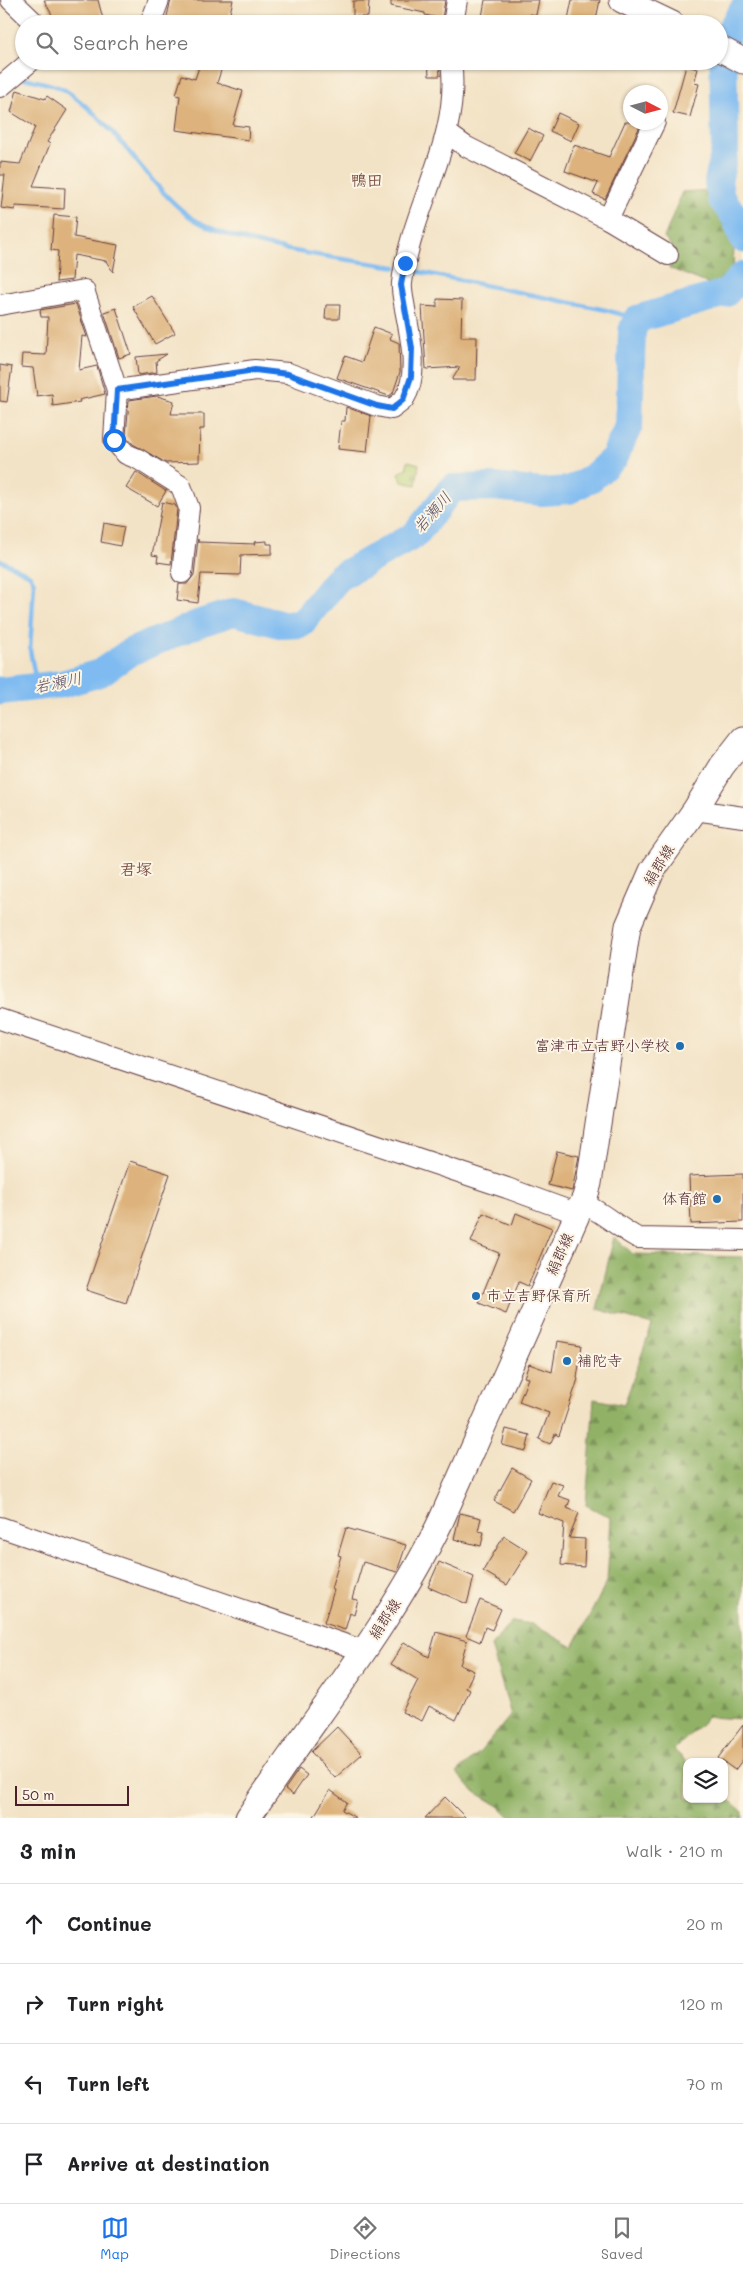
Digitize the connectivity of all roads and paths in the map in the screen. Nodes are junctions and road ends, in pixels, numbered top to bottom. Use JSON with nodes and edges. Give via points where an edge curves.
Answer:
{"nodes":[{"id":1,"x":11,"y":0,"type":"edge"},
{"id":2,"x":159,"y":0,"type":"edge"},
{"id":3,"x":457,"y":0,"type":"edge"},
{"id":4,"x":622,"y":0,"type":"edge"},
{"id":5,"x":27,"y":15,"type":"edge"},
{"id":6,"x":153,"y":15,"type":"edge"},
{"id":7,"x":454,"y":15,"type":"edge"},
{"id":8,"x":653,"y":15,"type":"edge"},
{"id":9,"x":728,"y":53,"type":"edge"},
{"id":10,"x":743,"y":61,"type":"edge"},
{"id":11,"x":20,"y":70,"type":"edge"},
{"id":12,"x":453,"y":70,"type":"edge"},
{"id":13,"x":0,"y":86,"type":"edge"},
{"id":14,"x":651,"y":130,"type":"edge"},
{"id":15,"x":447,"y":133,"type":"junction"},
{"id":16,"x":608,"y":219,"type":"junction"},
{"id":17,"x":668,"y":255,"type":"dead end"},
{"id":18,"x":0,"y":305,"type":"edge"},
{"id":19,"x":117,"y":390,"type":"junction"},
{"id":20,"x":182,"y":573,"type":"dead end"},
{"id":21,"x":743,"y":739,"type":"edge"},
{"id":22,"x":695,"y":810,"type":"junction"},
{"id":23,"x":743,"y":817,"type":"edge"},
{"id":24,"x":0,"y":1019,"type":"edge"},
{"id":25,"x":580,"y":1208,"type":"junction"},
{"id":26,"x":743,"y":1240,"type":"edge"},
{"id":27,"x":0,"y":1527,"type":"edge"},
{"id":28,"x":364,"y":1651,"type":"junction"},
{"id":29,"x":248,"y":1818,"type":"edge"}],
"edges":[{"from":1,"to":5,"type":"street"},
{"from":2,"to":6,"type":"street"},
{"from":3,"to":7,"type":"street"},
{"from":4,"to":8,"type":"main road"},
{"from":9,"to":10,"type":"main road"},
{"from":11,"to":13,"type":"street"},
{"from":12,"to":15,"type":"street","via":[[455,85]]},
{"from":14,"to":16,"type":"street"},
{"from":15,"to":16,"type":"street","via":[[465,146]]},
{"from":15,"to":19,"type":"street","via":[[404,269],[401,285],[412,348],[411,377],[403,400],[392,409],[288,374],[255,370]]},
{"from":16,"to":17,"type":"street"},
{"from":18,"to":19,"type":"street","via":[[84,290]]},
{"from":19,"to":20,"type":"street","via":[[114,440],[126,454],[181,486],[189,508]]},
{"from":21,"to":22,"type":"main road","name":"絹郡線"},
{"from":22,"to":23,"type":"street"},
{"from":22,"to":25,"type":"main road","name":"絹郡線","via":[[652,871],[628,926],[589,1183]]},
{"from":24,"to":25,"type":"street","via":[[507,1188]]},
{"from":25,"to":26,"type":"street","via":[[598,1211],[623,1231],[638,1238]]},
{"from":25,"to":28,"type":"main road","name":"絹郡線","via":[[440,1523],[417,1569]]},
{"from":27,"to":28,"type":"street"},
{"from":28,"to":29,"type":"main road","name":"絹郡線"}]}
